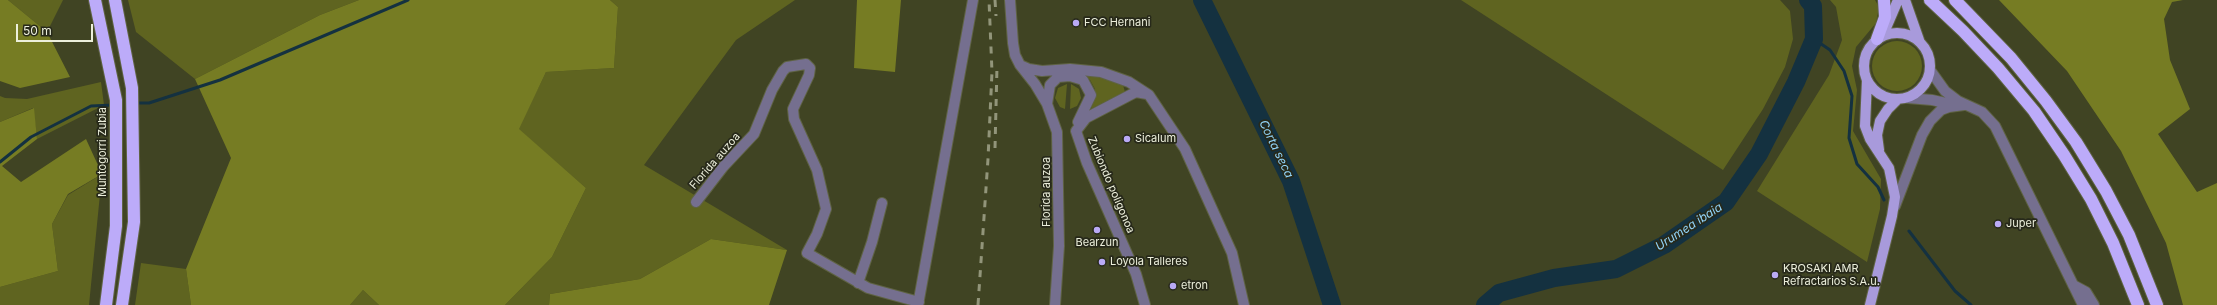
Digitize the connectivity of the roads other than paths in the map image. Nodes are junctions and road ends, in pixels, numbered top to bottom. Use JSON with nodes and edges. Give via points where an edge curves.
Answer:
{"nodes":[{"id":1,"x":95,"y":0,"type":"edge"},
{"id":2,"x":115,"y":0,"type":"edge"},
{"id":3,"x":973,"y":0,"type":"edge"},
{"id":4,"x":1010,"y":0,"type":"edge"},
{"id":5,"x":1884,"y":0,"type":"edge"},
{"id":6,"x":1898,"y":0,"type":"edge"},
{"id":7,"x":1905,"y":0,"type":"edge"},
{"id":8,"x":1930,"y":0,"type":"edge"},
{"id":9,"x":1955,"y":0,"type":"edge"},
{"id":10,"x":1879,"y":38,"type":"junction"},
{"id":11,"x":1919,"y":40,"type":"junction"},
{"id":12,"x":1020,"y":65,"type":"junction"},
{"id":13,"x":1050,"y":70,"type":"junction"},
{"id":14,"x":1930,"y":70,"type":"junction"},
{"id":15,"x":1867,"y":80,"type":"junction"},
{"id":16,"x":1035,"y":84,"type":"junction"},
{"id":17,"x":1050,"y":85,"type":"junction"},
{"id":18,"x":1149,"y":95,"type":"junction"},
{"id":19,"x":1903,"y":98,"type":"junction"},
{"id":20,"x":1047,"y":104,"type":"junction"},
{"id":21,"x":1962,"y":105,"type":"junction"},
{"id":22,"x":1076,"y":131,"type":"junction"},
{"id":23,"x":1879,"y":150,"type":"junction"},
{"id":24,"x":696,"y":202,"type":"dead end"},
{"id":25,"x":882,"y":203,"type":"dead end"},
{"id":26,"x":1894,"y":207,"type":"junction"},
{"id":27,"x":858,"y":282,"type":"junction"},
{"id":28,"x":2073,"y":285,"type":"junction"},
{"id":29,"x":919,"y":303,"type":"edge"},
{"id":30,"x":106,"y":305,"type":"edge"},
{"id":31,"x":122,"y":305,"type":"edge"},
{"id":32,"x":1055,"y":305,"type":"edge"},
{"id":33,"x":1145,"y":305,"type":"edge"},
{"id":34,"x":1244,"y":305,"type":"edge"},
{"id":35,"x":1870,"y":305,"type":"edge"},
{"id":36,"x":2083,"y":305,"type":"edge"},
{"id":37,"x":2094,"y":305,"type":"edge"},
{"id":38,"x":2138,"y":305,"type":"edge"},
{"id":39,"x":2157,"y":305,"type":"edge"}],
"edges":[{"from":1,"to":30,"type":"highway","name":"Muntogorri Zubia","via":[[116,100],[116,226]]},
{"from":2,"to":31,"type":"highway","via":[[132,88],[134,222]]},
{"from":3,"to":29,"type":"street","name":"Florida auzoa"},
{"from":4,"to":12,"type":"street","name":"Florida auzoa","via":[[1012,43]]},
{"from":5,"to":10,"type":"highway","via":[[1885,17]]},
{"from":6,"to":10,"type":"main road","via":[[1891,19]]},
{"from":7,"to":11,"type":"main road"},
{"from":8,"to":38,"type":"highway","via":[[1998,68],[2034,111],[2091,199],[2113,243]]},
{"from":9,"to":39,"type":"highway","via":[[2011,58],[2076,142],[2129,235]]},
{"from":10,"to":11,"type":"main road","via":[[1897,32]]},
{"from":10,"to":15,"type":"main road","via":[[1870,46],[1864,62]]},
{"from":11,"to":14,"type":"main road","via":[[1929,57]]},
{"from":12,"to":13,"type":"street","via":[[1029,69]]},
{"from":12,"to":16,"type":"street","name":"Florida auzoa"},
{"from":13,"to":16,"type":"street"},
{"from":13,"to":18,"type":"street","via":[[1101,72],[1129,82]]},
{"from":14,"to":19,"type":"main road","via":[[1923,87]]},
{"from":14,"to":21,"type":"street","via":[[1945,91]]},
{"from":15,"to":19,"type":"main road","via":[[1879,95]]},
{"from":15,"to":23,"type":"main road","via":[[1865,126],[1870,139]]},
{"from":16,"to":17,"type":"street"},
{"from":16,"to":20,"type":"street","name":"Florida auzoa"},
{"from":17,"to":20,"type":"street"},
{"from":17,"to":22,"type":"street","via":[[1058,77],[1070,76],[1083,80],[1089,89],[1089,102]]},
{"from":18,"to":22,"type":"street","name":"Zubiondo poligonoa","via":[[1136,92],[1086,118]]},
{"from":18,"to":34,"type":"street","via":[[1185,149],[1232,254]]},
{"from":19,"to":21,"type":"street"},
{"from":19,"to":23,"type":"main road","via":[[1888,109],[1880,121],[1877,136]]},
{"from":20,"to":32,"type":"street","name":"Florida auzoa","via":[[1056,124],[1058,142],[1059,246]]},
{"from":21,"to":26,"type":"street","via":[[1941,110],[1925,128]]},
{"from":21,"to":28,"type":"street","via":[[1982,112],[1995,126]]},
{"from":22,"to":33,"type":"street","name":"Zubiondo poligonoa","via":[[1087,163],[1136,274]]},
{"from":23,"to":26,"type":"main road","via":[[1892,178]]},
{"from":24,"to":27,"type":"street","name":"Florida auzoa","via":[[723,166],[754,134],[772,90],[783,71],[787,67],[806,64],[810,68],[809,75],[793,109],[794,119],[817,170],[826,209],[807,253]]},
{"from":25,"to":27,"type":"street"},
{"from":26,"to":35,"type":"main road"},
{"from":27,"to":29,"type":"street","name":"Florida auzoa","via":[[868,288]]},
{"from":28,"to":36,"type":"street"},
{"from":28,"to":37,"type":"street","via":[[2086,292]]}]}
